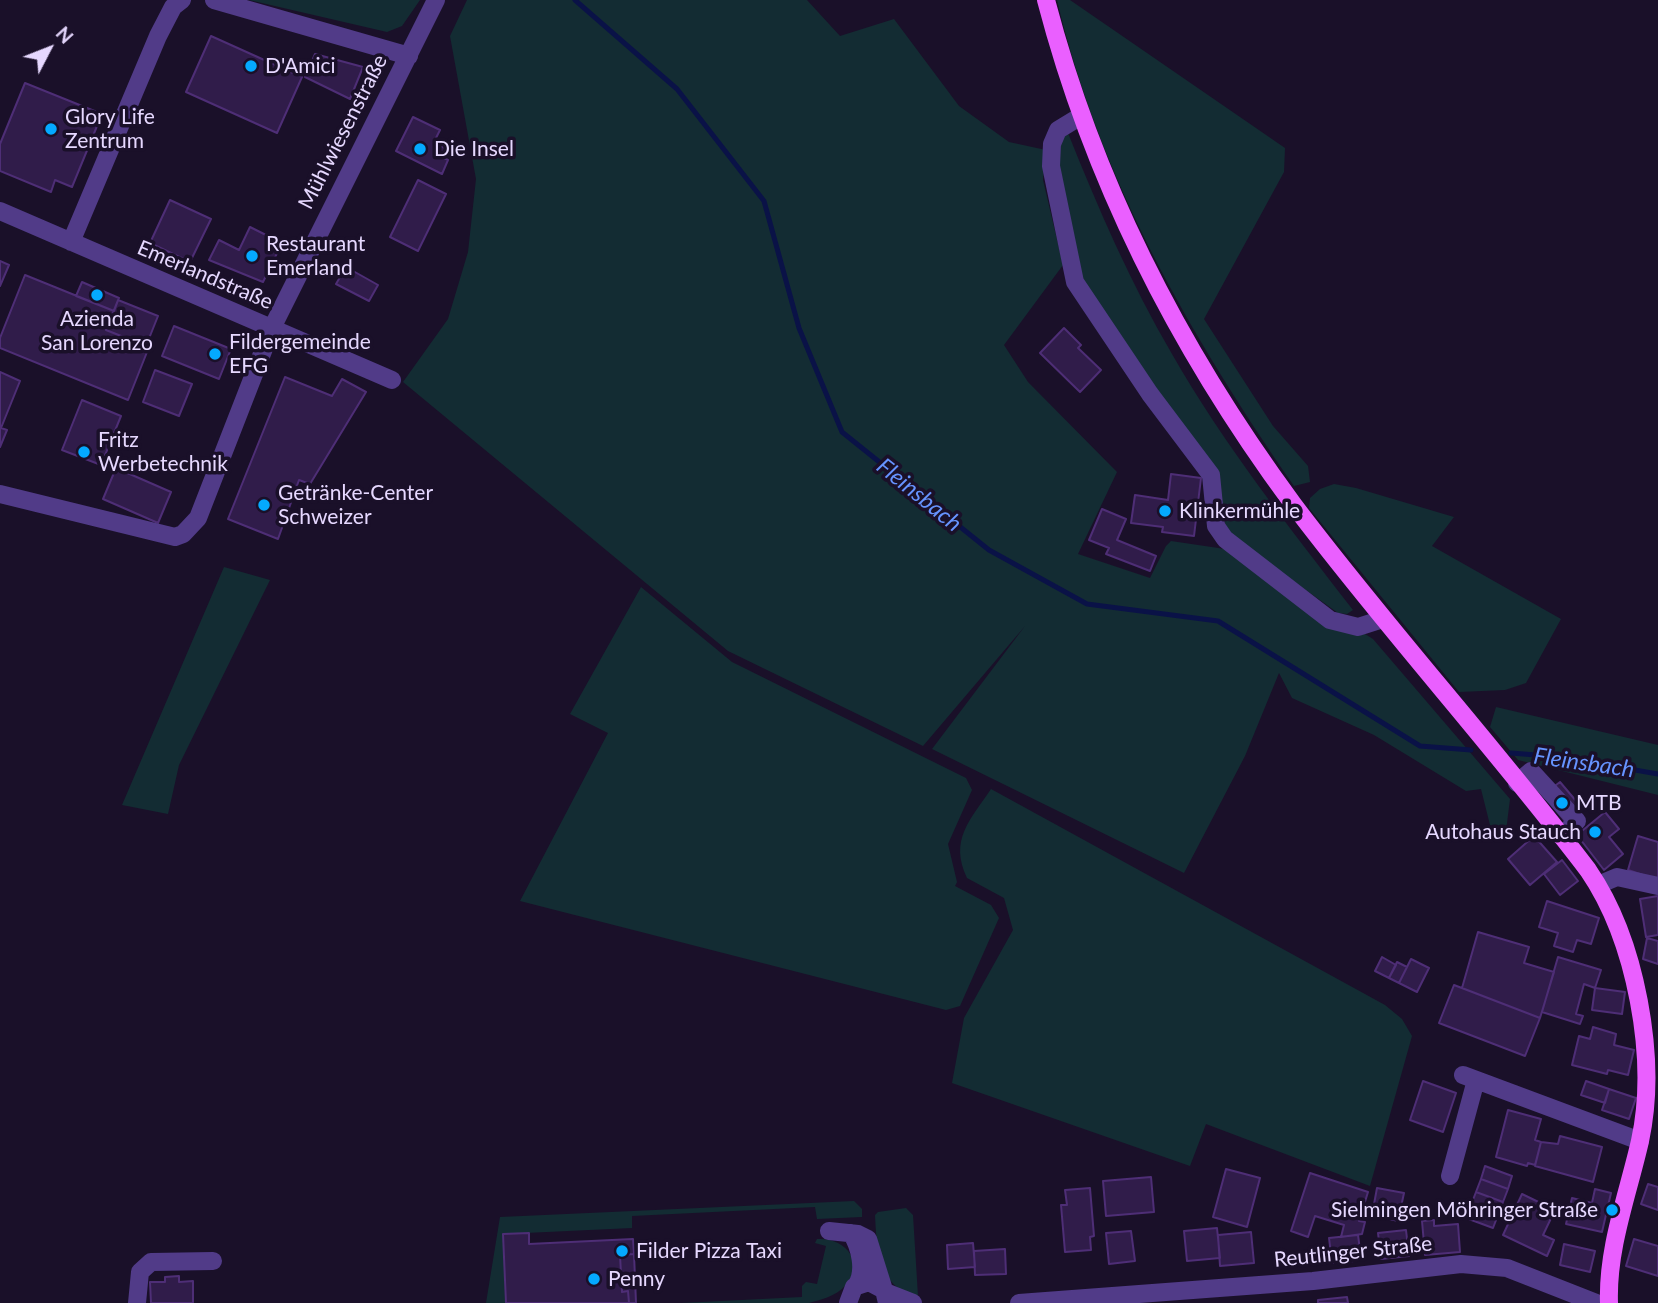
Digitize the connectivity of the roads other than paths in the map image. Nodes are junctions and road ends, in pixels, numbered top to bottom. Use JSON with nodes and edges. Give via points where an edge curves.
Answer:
{"nodes":[{"id":1,"x":182,"y":0,"type":"edge"},
{"id":2,"x":214,"y":0,"type":"edge"},
{"id":3,"x":436,"y":0,"type":"edge"},
{"id":4,"x":1045,"y":0,"type":"edge"},
{"id":5,"x":409,"y":56,"type":"junction"},
{"id":6,"x":1081,"y":116,"type":"junction"},
{"id":7,"x":0,"y":211,"type":"edge"},
{"id":8,"x":71,"y":242,"type":"junction"},
{"id":9,"x":271,"y":328,"type":"junction"},
{"id":10,"x":392,"y":380,"type":"dead end"},
{"id":11,"x":0,"y":494,"type":"edge"},
{"id":12,"x":1383,"y":619,"type":"junction"},
{"id":13,"x":1598,"y":885,"type":"junction"},
{"id":14,"x":1658,"y":886,"type":"edge"},
{"id":15,"x":1640,"y":1141,"type":"junction"},
{"id":16,"x":1450,"y":1175,"type":"dead end"},
{"id":17,"x":829,"y":1231,"type":"dead end"},
{"id":18,"x":857,"y":1234,"type":"junction"},
{"id":19,"x":214,"y":1261,"type":"dead end"},
{"id":20,"x":851,"y":1294,"type":"edge"},
{"id":21,"x":886,"y":1295,"type":"edge"},
{"id":22,"x":1108,"y":1300,"type":"edge"},
{"id":23,"x":137,"y":1303,"type":"edge"},
{"id":24,"x":835,"y":1303,"type":"edge"},
{"id":25,"x":913,"y":1303,"type":"edge"},
{"id":26,"x":1019,"y":1303,"type":"edge"},
{"id":27,"x":1596,"y":1303,"type":"edge"},
{"id":28,"x":1609,"y":1303,"type":"edge"}],
"edges":[{"from":1,"to":8,"type":"street","via":[[173,7],[158,36]]},
{"from":2,"to":5,"type":"street"},
{"from":3,"to":5,"type":"street","name":"Mühlwiesenstraße"},
{"from":4,"to":6,"type":"main road"},
{"from":5,"to":9,"type":"street","name":"Mühlwiesenstraße"},
{"from":6,"to":12,"type":"main road","via":[[1158,293],[1214,388],[1293,503]]},
{"from":6,"to":12,"type":"street","via":[[1058,130],[1051,166],[1075,282],[1210,475],[1216,526],[1225,539],[1330,620],[1358,627]]},
{"from":7,"to":8,"type":"street","name":"Emerlandstraße"},
{"from":8,"to":9,"type":"street","name":"Emerlandstraße"},
{"from":9,"to":10,"type":"street","name":"Emerlandstraße"},
{"from":9,"to":11,"type":"street","name":"Mühlwiesenstraße","via":[[198,518],[183,534],[175,537]]},
{"from":12,"to":13,"type":"main road"},
{"from":13,"to":14,"type":"street","via":[[1617,877]]},
{"from":13,"to":15,"type":"main road","via":[[1624,948],[1640,1014],[1645,1094]]},
{"from":15,"to":16,"type":"street","via":[[1470,1078]]},
{"from":15,"to":28,"type":"main road","via":[[1609,1273]]},
{"from":17,"to":18,"type":"street"},
{"from":18,"to":20,"type":"street","via":[[861,1278]]},
{"from":18,"to":21,"type":"street","via":[[873,1248]]},
{"from":19,"to":23,"type":"street","via":[[151,1262],[140,1272]]},
{"from":20,"to":21,"type":"street","via":[[873,1282]]},
{"from":20,"to":24,"type":"street"},
{"from":21,"to":25,"type":"street"},
{"from":22,"to":26,"type":"street","name":"Reutlinger Straße"},
{"from":22,"to":27,"type":"street","name":"Reutlinger Straße","via":[[1475,1264],[1507,1268]]}]}
